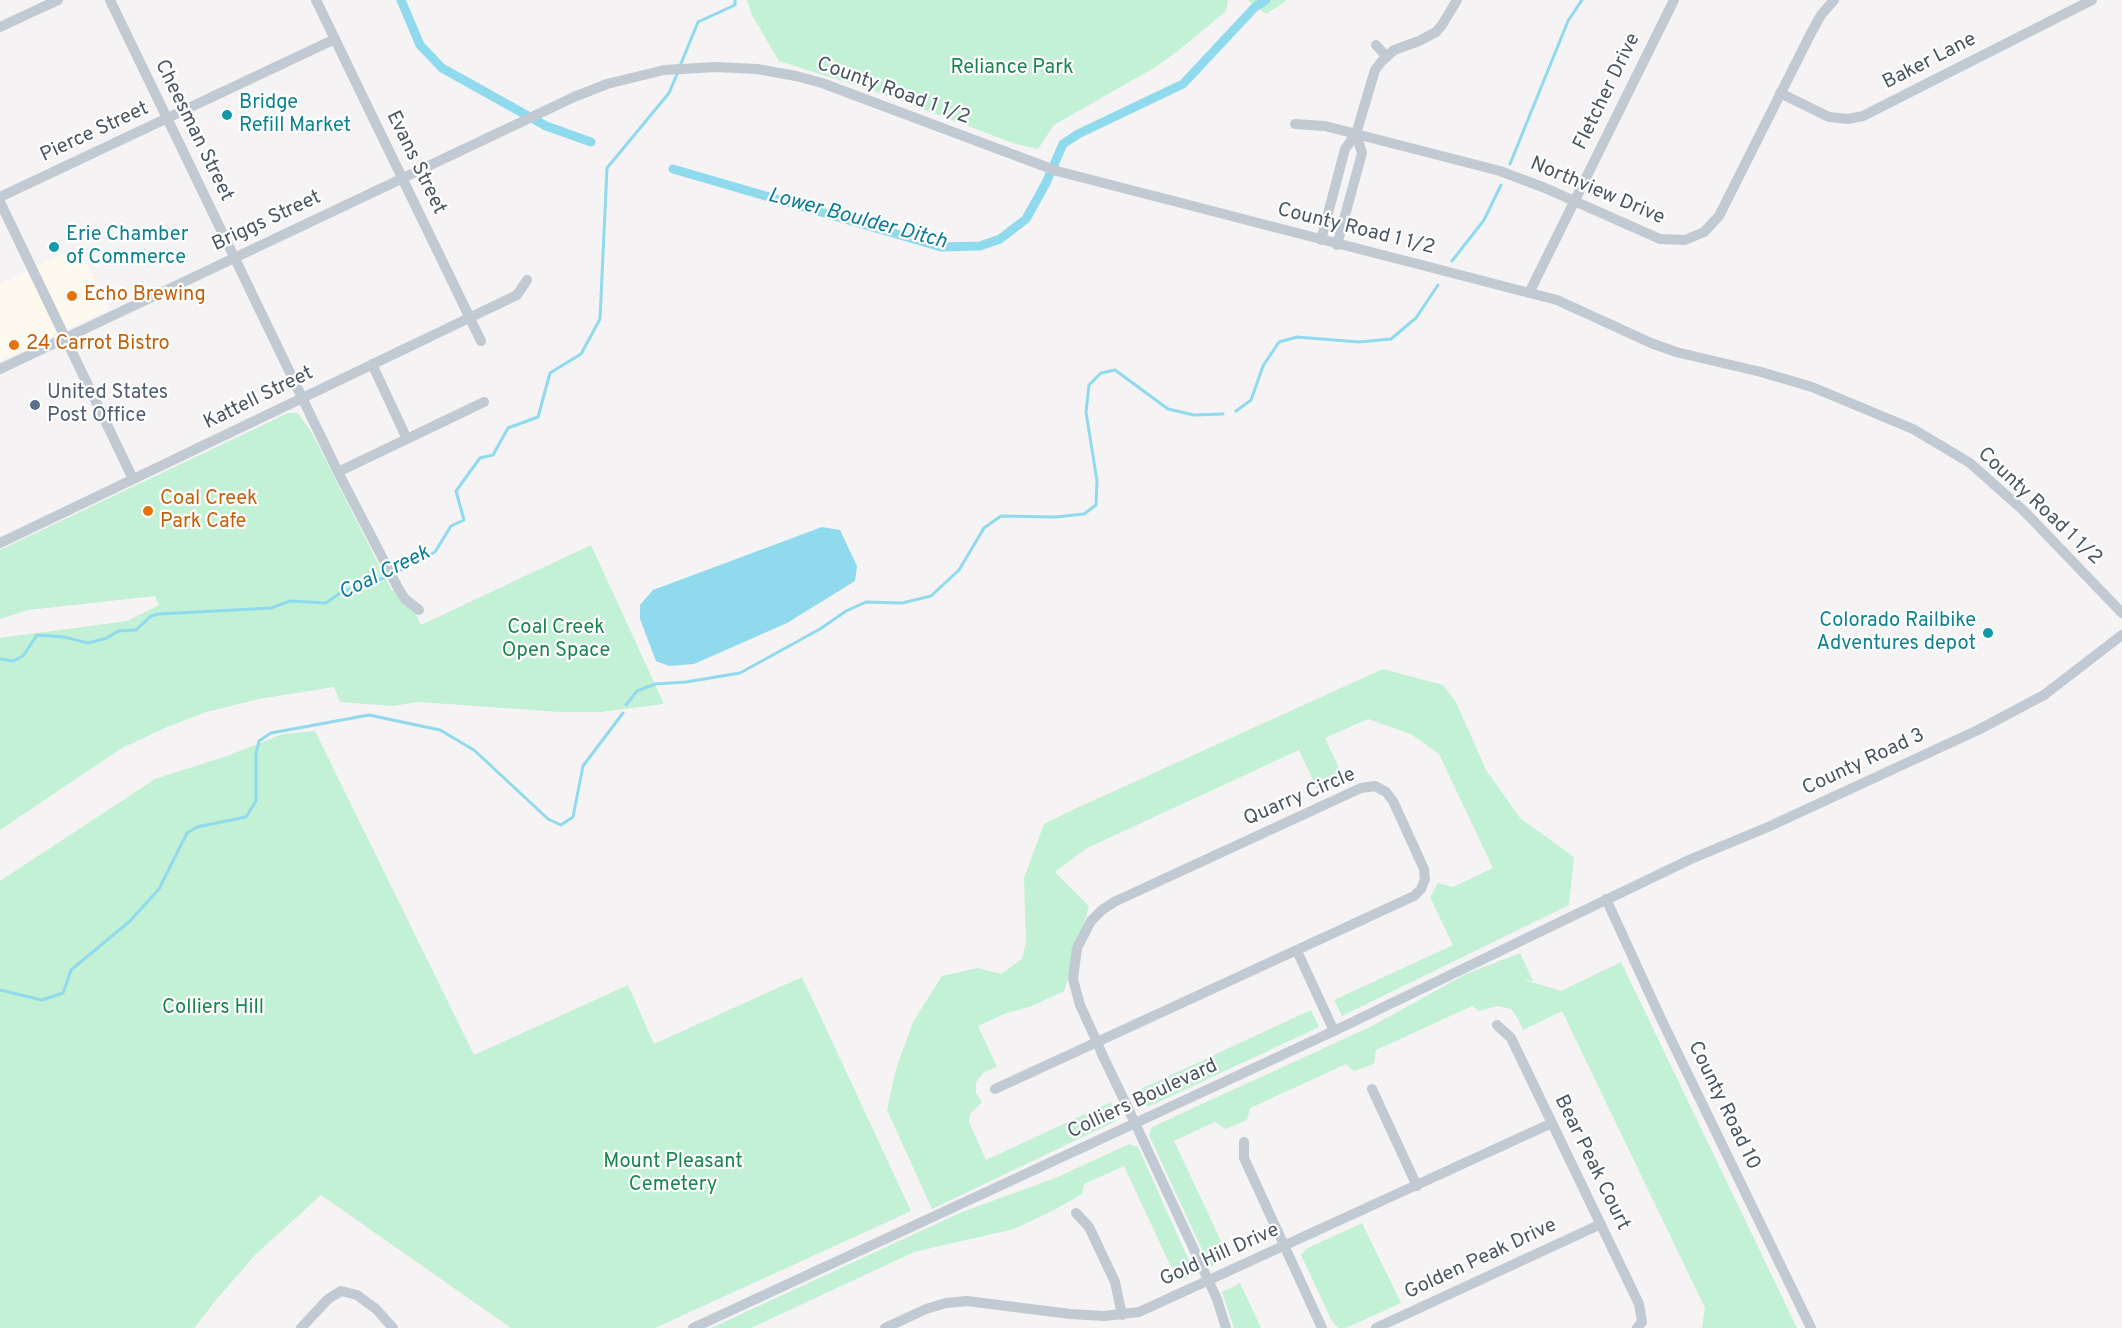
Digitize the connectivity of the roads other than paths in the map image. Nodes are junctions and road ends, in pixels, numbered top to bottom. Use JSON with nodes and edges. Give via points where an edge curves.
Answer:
{"nodes":[{"id":1,"x":58,"y":0,"type":"edge"},
{"id":2,"x":110,"y":0,"type":"edge"},
{"id":3,"x":316,"y":0,"type":"edge"},
{"id":4,"x":1456,"y":0,"type":"edge"},
{"id":5,"x":1674,"y":0,"type":"edge"},
{"id":6,"x":1834,"y":0,"type":"edge"},
{"id":7,"x":2092,"y":0,"type":"edge"},
{"id":8,"x":0,"y":27,"type":"edge"},
{"id":9,"x":335,"y":39,"type":"junction"},
{"id":10,"x":1376,"y":45,"type":"dead end"},
{"id":11,"x":1386,"y":56,"type":"junction"},
{"id":12,"x":1780,"y":93,"type":"junction"},
{"id":13,"x":167,"y":118,"type":"junction"},
{"id":14,"x":517,"y":123,"type":"joint"},
{"id":15,"x":1294,"y":124,"type":"dead end"},
{"id":16,"x":1356,"y":134,"type":"junction"},
{"id":17,"x":403,"y":178,"type":"junction"},
{"id":18,"x":0,"y":197,"type":"edge"},
{"id":19,"x":1574,"y":201,"type":"junction"},
{"id":20,"x":0,"y":202,"type":"edge"},
{"id":21,"x":1321,"y":240,"type":"junction"},
{"id":22,"x":1337,"y":245,"type":"junction"},
{"id":23,"x":234,"y":258,"type":"junction"},
{"id":24,"x":527,"y":280,"type":"dead end"},
{"id":25,"x":1529,"y":293,"type":"junction"},
{"id":26,"x":469,"y":318,"type":"junction"},
{"id":27,"x":65,"y":338,"type":"junction"},
{"id":28,"x":481,"y":341,"type":"dead end"},
{"id":29,"x":372,"y":364,"type":"junction"},
{"id":30,"x":0,"y":369,"type":"edge"},
{"id":31,"x":302,"y":398,"type":"junction"},
{"id":32,"x":484,"y":402,"type":"dead end"},
{"id":33,"x":407,"y":439,"type":"junction"},
{"id":34,"x":338,"y":472,"type":"junction"},
{"id":35,"x":133,"y":479,"type":"junction"},
{"id":36,"x":0,"y":543,"type":"edge"},
{"id":37,"x":419,"y":610,"type":"dead end"},
{"id":38,"x":2122,"y":614,"type":"edge"},
{"id":39,"x":2122,"y":635,"type":"edge"},
{"id":40,"x":1606,"y":899,"type":"junction"},
{"id":41,"x":1297,"y":951,"type":"junction"},
{"id":42,"x":1497,"y":1025,"type":"dead end"},
{"id":43,"x":1334,"y":1031,"type":"junction"},
{"id":44,"x":1097,"y":1042,"type":"junction"},
{"id":45,"x":995,"y":1089,"type":"dead end"},
{"id":46,"x":1372,"y":1089,"type":"dead end"},
{"id":47,"x":1135,"y":1124,"type":"junction"},
{"id":48,"x":1552,"y":1124,"type":"junction"},
{"id":49,"x":1244,"y":1142,"type":"dead end"},
{"id":50,"x":1417,"y":1186,"type":"junction"},
{"id":51,"x":1076,"y":1213,"type":"dead end"},
{"id":52,"x":1601,"y":1224,"type":"junction"},
{"id":53,"x":1284,"y":1247,"type":"junction"},
{"id":54,"x":1208,"y":1281,"type":"junction"},
{"id":55,"x":1122,"y":1315,"type":"junction"},
{"id":56,"x":1640,"y":1325,"type":"edge"},
{"id":57,"x":301,"y":1328,"type":"edge"},
{"id":58,"x":393,"y":1328,"type":"edge"},
{"id":59,"x":693,"y":1328,"type":"edge"},
{"id":60,"x":885,"y":1328,"type":"edge"},
{"id":61,"x":1226,"y":1328,"type":"edge"},
{"id":62,"x":1322,"y":1328,"type":"edge"},
{"id":63,"x":1376,"y":1328,"type":"edge"},
{"id":64,"x":1811,"y":1328,"type":"edge"}],
"edges":[{"from":1,"to":8,"type":"street"},
{"from":2,"to":13,"type":"street","name":"Cheesman Street"},
{"from":3,"to":9,"type":"street","name":"Evans Street"},
{"from":4,"to":11,"type":"street","via":[[1436,32]]},
{"from":5,"to":19,"type":"street","name":"Fletcher Drive"},
{"from":6,"to":12,"type":"street","name":"Northview Drive","via":[[1821,15]]},
{"from":7,"to":12,"type":"street","name":"Baker Lane","via":[[1858,118],[1829,117]]},
{"from":9,"to":13,"type":"street","name":"Pierce Street"},
{"from":9,"to":17,"type":"street","name":"Evans Street"},
{"from":10,"to":11,"type":"street"},
{"from":11,"to":16,"type":"street","via":[[1373,74]]},
{"from":12,"to":19,"type":"street","name":"Northview Drive","via":[[1719,216],[1696,237],[1660,239]]},
{"from":13,"to":18,"type":"street","name":"Pierce Street"},
{"from":13,"to":23,"type":"street","name":"Cheesman Street"},
{"from":14,"to":17,"type":"street","name":"Briggs Street"},
{"from":14,"to":21,"type":"street","name":"County Road 1 1/2","via":[[596,88],[646,73],[724,67],[775,72],[822,83],[1057,171]]},
{"from":15,"to":16,"type":"street","name":"Northview Drive"},
{"from":16,"to":19,"type":"street","name":"Northview Drive","via":[[1500,171]]},
{"from":16,"to":21,"type":"street","via":[[1345,149]]},
{"from":16,"to":22,"type":"street","via":[[1362,153]]},
{"from":17,"to":23,"type":"street","name":"Briggs Street"},
{"from":17,"to":26,"type":"street","name":"Evans Street"},
{"from":19,"to":25,"type":"street","name":"Fletcher Drive"},
{"from":20,"to":27,"type":"street"},
{"from":21,"to":22,"type":"street","name":"County Road 1 1/2"},
{"from":22,"to":25,"type":"street","name":"County Road 1 1/2"},
{"from":23,"to":27,"type":"street","name":"Briggs Street"},
{"from":23,"to":31,"type":"street","name":"Cheesman Street"},
{"from":24,"to":26,"type":"street","name":"Kattell Street","via":[[517,295]]},
{"from":25,"to":38,"type":"street","name":"County Road 1 1/2","via":[[1557,300],[1676,352],[1812,387],[1917,431],[1980,471],[2024,511]]},
{"from":26,"to":28,"type":"street","name":"Evans Street"},
{"from":26,"to":29,"type":"street","name":"Kattell Street"},
{"from":27,"to":30,"type":"street","name":"Briggs Street"},
{"from":27,"to":35,"type":"street"},
{"from":29,"to":31,"type":"street","name":"Kattell Street"},
{"from":29,"to":33,"type":"street"},
{"from":31,"to":34,"type":"street","name":"Cheesman Street"},
{"from":31,"to":35,"type":"street","name":"Kattell Street"},
{"from":32,"to":33,"type":"street"},
{"from":33,"to":34,"type":"street"},
{"from":34,"to":37,"type":"street","name":"Cheesman Street","via":[[397,586]]},
{"from":35,"to":36,"type":"street","name":"Kattell Street"},
{"from":39,"to":40,"type":"street","name":"County Road 3","via":[[2066,680],[1978,730]]},
{"from":40,"to":43,"type":"street","name":"Colliers Boulevard"},
{"from":40,"to":64,"type":"street","name":"County Road 10"},
{"from":41,"to":43,"type":"street"},
{"from":41,"to":44,"type":"street","name":"Quarry Circle"},
{"from":41,"to":44,"type":"street","name":"Quarry Circle","via":[[1414,896],[1421,889],[1424,869],[1393,801],[1375,786],[1361,788],[1102,910],[1091,921],[1077,948],[1073,979]]},
{"from":42,"to":48,"type":"street","name":"Bear Peak Court","via":[[1511,1038]]},
{"from":43,"to":47,"type":"street","name":"Colliers Boulevard"},
{"from":44,"to":45,"type":"street"},
{"from":44,"to":47,"type":"street","name":"Quarry Circle"},
{"from":46,"to":50,"type":"street"},
{"from":47,"to":54,"type":"street","name":"Quarry Circle"},
{"from":47,"to":59,"type":"street","name":"Colliers Boulevard"},
{"from":48,"to":50,"type":"street","name":"Gold Hill Drive"},
{"from":48,"to":52,"type":"street","name":"Bear Peak Court"},
{"from":49,"to":53,"type":"street","via":[[1244,1158]]},
{"from":50,"to":53,"type":"street","name":"Gold Hill Drive"},
{"from":51,"to":55,"type":"street","via":[[1089,1227],[1115,1282]]},
{"from":52,"to":56,"type":"street","name":"Bear Peak Court","via":[[1639,1304]]},
{"from":52,"to":63,"type":"street","name":"Golden Peak Drive"},
{"from":53,"to":54,"type":"street","name":"Gold Hill Drive"},
{"from":53,"to":62,"type":"street"},
{"from":54,"to":55,"type":"street","name":"Gold Hill Drive","via":[[1139,1312]]},
{"from":54,"to":61,"type":"street","name":"Quarry Circle"},
{"from":55,"to":60,"type":"street","name":"Gold Hill Drive","via":[[1070,1314],[967,1301],[926,1309]]},
{"from":57,"to":58,"type":"street","via":[[341,1291],[357,1295]]}]}
